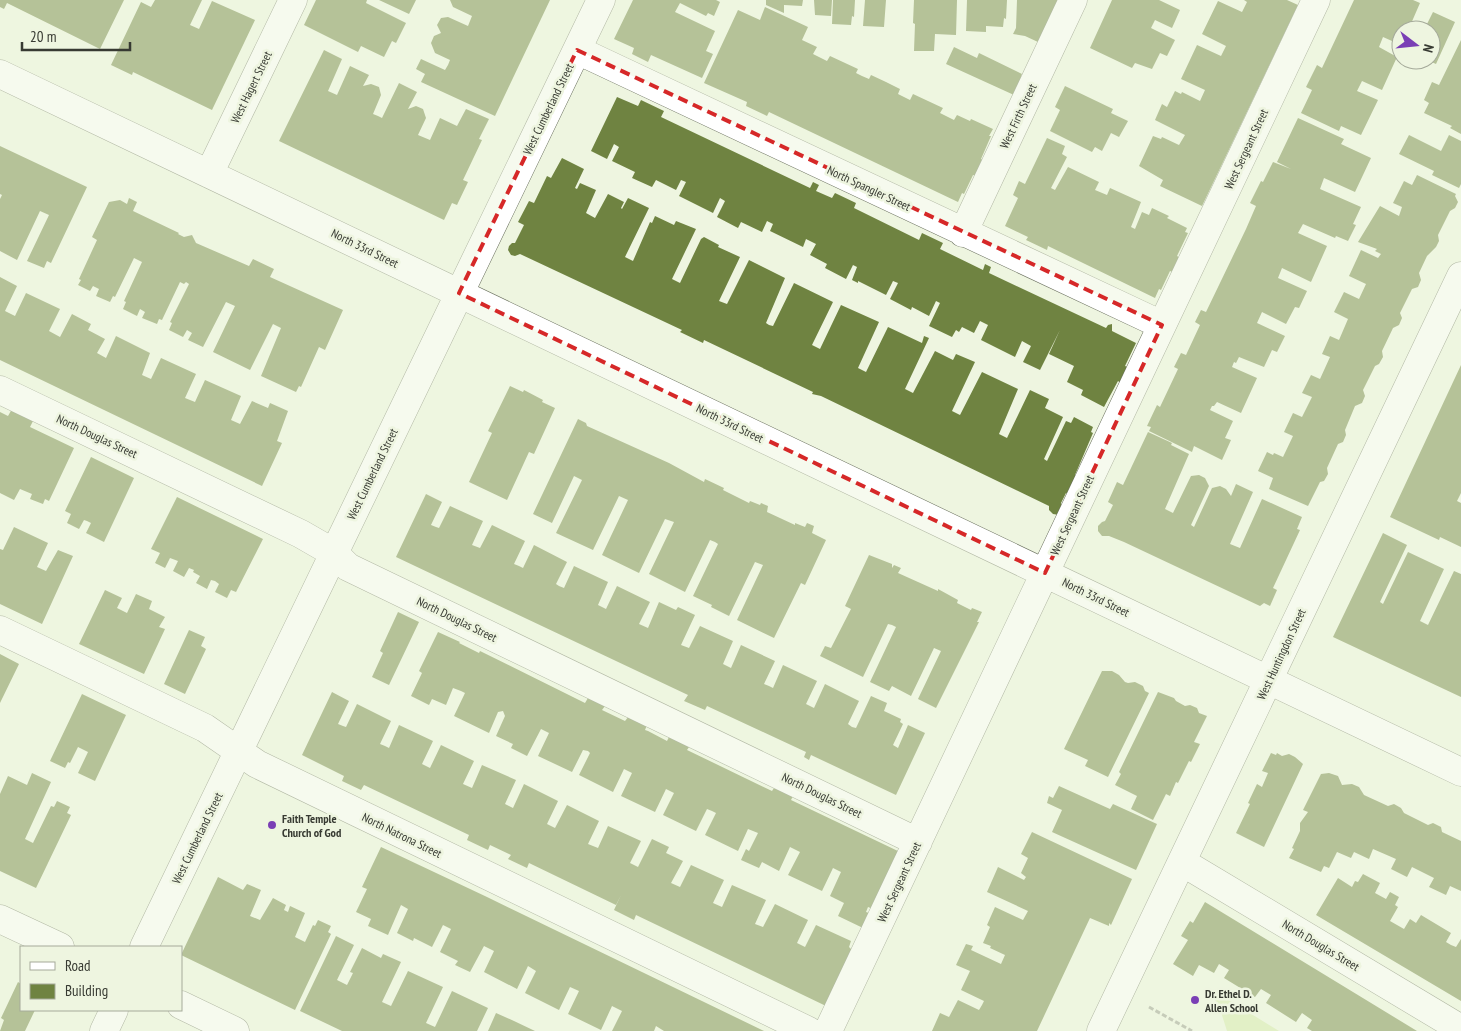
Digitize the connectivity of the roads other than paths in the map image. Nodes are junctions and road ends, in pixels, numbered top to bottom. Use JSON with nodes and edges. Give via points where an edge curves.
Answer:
{"nodes":[{"id":1,"x":293,"y":0,"type":"edge"},
{"id":2,"x":601,"y":0,"type":"edge"},
{"id":3,"x":1073,"y":0,"type":"edge"},
{"id":4,"x":1316,"y":0,"type":"edge"},
{"id":5,"x":577,"y":50,"type":"junction"},
{"id":6,"x":0,"y":74,"type":"edge"},
{"id":7,"x":209,"y":174,"type":"junction"},
{"id":8,"x":963,"y":233,"type":"junction"},
{"id":9,"x":1461,"y":276,"type":"edge"},
{"id":10,"x":459,"y":293,"type":"junction"},
{"id":11,"x":1162,"y":326,"type":"junction"},
{"id":12,"x":0,"y":390,"type":"edge"},
{"id":13,"x":334,"y":554,"type":"junction"},
{"id":14,"x":1045,"y":573,"type":"junction"},
{"id":15,"x":0,"y":630,"type":"edge"},
{"id":16,"x":1268,"y":680,"type":"junction"},
{"id":17,"x":239,"y":751,"type":"junction"},
{"id":18,"x":1461,"y":772,"type":"edge"},
{"id":19,"x":918,"y":842,"type":"junction"},
{"id":20,"x":1182,"y":862,"type":"junction"},
{"id":21,"x":0,"y":919,"type":"edge"},
{"id":22,"x":58,"y":946,"type":"edge"},
{"id":23,"x":144,"y":946,"type":"edge"},
{"id":24,"x":182,"y":1005,"type":"edge"},
{"id":25,"x":114,"y":1011,"type":"edge"},
{"id":26,"x":1461,"y":1029,"type":"edge"},
{"id":27,"x":104,"y":1031,"type":"edge"},
{"id":28,"x":234,"y":1031,"type":"edge"},
{"id":29,"x":809,"y":1031,"type":"edge"},
{"id":30,"x":828,"y":1031,"type":"edge"},
{"id":31,"x":1101,"y":1031,"type":"edge"}],
"edges":[{"from":1,"to":7,"type":"street","name":"West Hagert Street"},
{"from":2,"to":5,"type":"street","name":"West Cumberland Street"},
{"from":3,"to":8,"type":"street","name":"West Firth Street"},
{"from":4,"to":11,"type":"street","name":"West Sergeant Street"},
{"from":5,"to":8,"type":"street","name":"North Spangler Street"},
{"from":5,"to":10,"type":"street","name":"West Cumberland Street"},
{"from":6,"to":7,"type":"street","name":"North 33rd Street"},
{"from":7,"to":10,"type":"street","name":"North 33rd Street"},
{"from":8,"to":11,"type":"street","name":"North Spangler Street"},
{"from":9,"to":16,"type":"street","name":"West Huntingdon Street"},
{"from":10,"to":13,"type":"street","name":"West Cumberland Street"},
{"from":10,"to":14,"type":"street","name":"North 33rd Street"},
{"from":11,"to":14,"type":"street","name":"West Sergeant Street"},
{"from":12,"to":13,"type":"street","name":"North Douglas Street","via":[[301,534]]},
{"from":13,"to":17,"type":"street","name":"West Cumberland Street"},
{"from":13,"to":19,"type":"street","name":"North Douglas Street","via":[[348,567]]},
{"from":14,"to":16,"type":"street","name":"North 33rd Street"},
{"from":14,"to":19,"type":"street","name":"West Sergeant Street"},
{"from":15,"to":17,"type":"street","name":"North Natrona Street","via":[[205,728]]},
{"from":16,"to":18,"type":"street","name":"North 33rd Street"},
{"from":16,"to":20,"type":"street","name":"West Huntingdon Street"},
{"from":17,"to":23,"type":"street","name":"West Cumberland Street"},
{"from":17,"to":29,"type":"street","name":"North Natrona Street","via":[[256,764]]},
{"from":19,"to":30,"type":"street","name":"West Sergeant Street"},
{"from":20,"to":26,"type":"street","name":"North Douglas Street"},
{"from":20,"to":31,"type":"street","name":"West Huntingdon Street"},
{"from":21,"to":22,"type":"street"},
{"from":24,"to":28,"type":"street"},
{"from":25,"to":27,"type":"street"}]}
